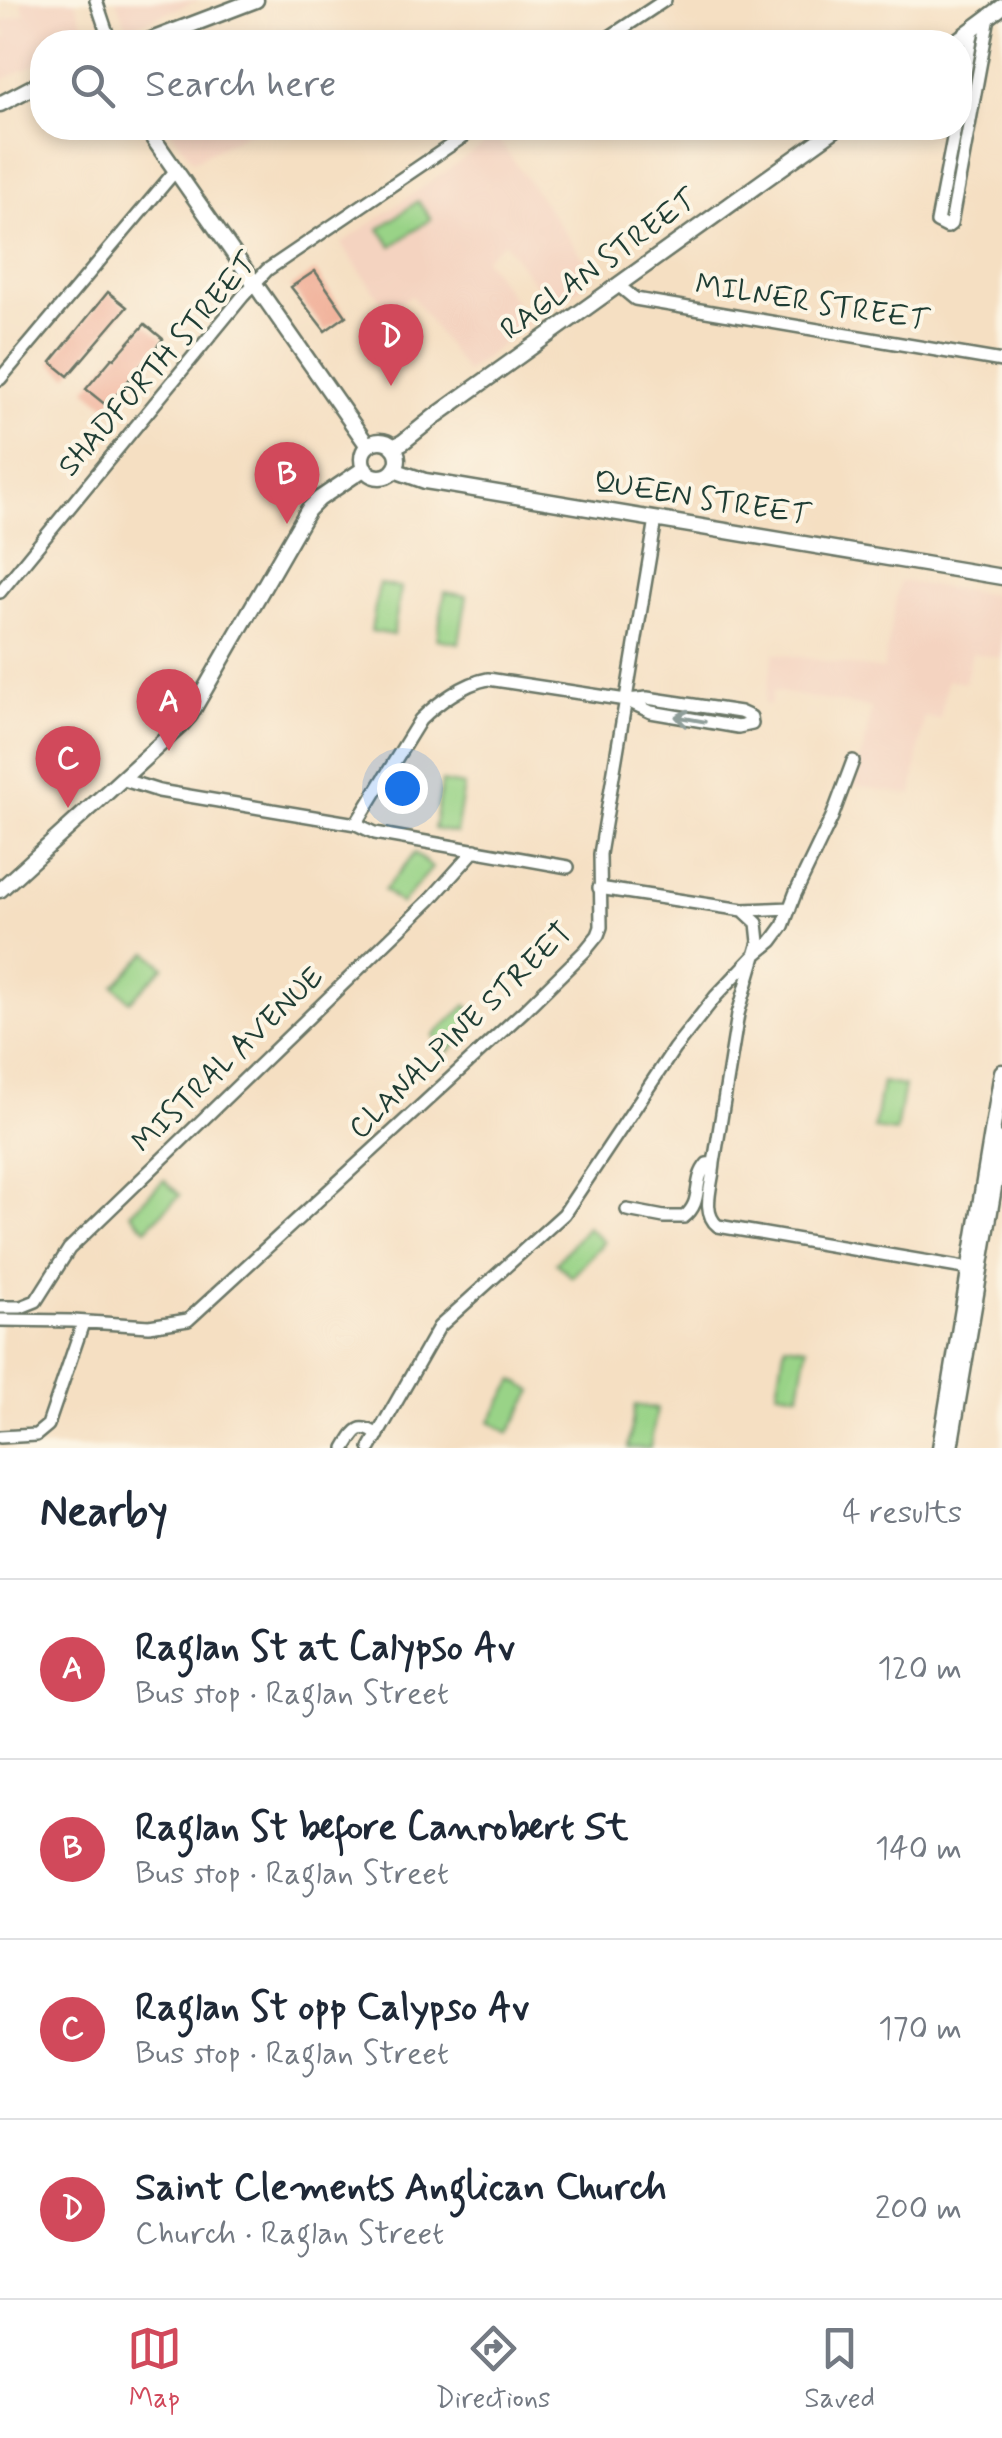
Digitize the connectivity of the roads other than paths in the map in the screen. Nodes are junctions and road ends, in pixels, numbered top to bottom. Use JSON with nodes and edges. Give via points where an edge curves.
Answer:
{"nodes":[{"id":1,"x":96,"y":0,"type":"edge"},
{"id":2,"x":256,"y":0,"type":"edge"},
{"id":3,"x":665,"y":0,"type":"edge"},
{"id":4,"x":996,"y":12,"type":"edge"},
{"id":5,"x":973,"y":29,"type":"joint"},
{"id":6,"x":106,"y":30,"type":"edge"},
{"id":7,"x":177,"y":30,"type":"edge"},
{"id":8,"x":620,"y":30,"type":"edge"},
{"id":9,"x":972,"y":35,"type":"edge"},
{"id":10,"x":30,"y":88,"type":"edge"},
{"id":11,"x":972,"y":98,"type":"edge"},
{"id":12,"x":0,"y":104,"type":"edge"},
{"id":13,"x":155,"y":140,"type":"edge"},
{"id":14,"x":458,"y":140,"type":"edge"},
{"id":15,"x":820,"y":140,"type":"edge"},
{"id":16,"x":956,"y":140,"type":"edge"},
{"id":17,"x":960,"y":140,"type":"edge"},
{"id":18,"x":957,"y":152,"type":"junction"},
{"id":19,"x":176,"y":170,"type":"junction"},
{"id":20,"x":255,"y":282,"type":"junction"},
{"id":21,"x":618,"y":285,"type":"junction"},
{"id":22,"x":1002,"y":361,"type":"edge"},
{"id":23,"x":0,"y":379,"type":"edge"},
{"id":24,"x":368,"y":446,"type":"junction"},
{"id":25,"x":393,"y":447,"type":"junction"},
{"id":26,"x":365,"y":468,"type":"junction"},
{"id":27,"x":394,"y":470,"type":"junction"},
{"id":28,"x":656,"y":519,"type":"junction"},
{"id":29,"x":1002,"y":577,"type":"edge"},
{"id":30,"x":0,"y":592,"type":"edge"},
{"id":31,"x":626,"y":700,"type":"junction"},
{"id":32,"x":853,"y":761,"type":"dead end"},
{"id":33,"x":121,"y":779,"type":"junction"},
{"id":34,"x":356,"y":824,"type":"junction"},
{"id":35,"x":475,"y":850,"type":"junction"},
{"id":36,"x":568,"y":867,"type":"dead end"},
{"id":37,"x":600,"y":888,"type":"junction"},
{"id":38,"x":0,"y":890,"type":"edge"},
{"id":39,"x":790,"y":908,"type":"junction"},
{"id":40,"x":743,"y":910,"type":"junction"},
{"id":41,"x":756,"y":954,"type":"junction"},
{"id":42,"x":1002,"y":1072,"type":"edge"},
{"id":43,"x":1002,"y":1140,"type":"edge"},
{"id":44,"x":714,"y":1162,"type":"junction"},
{"id":45,"x":627,"y":1210,"type":"dead end"},
{"id":46,"x":970,"y":1270,"type":"junction"},
{"id":47,"x":0,"y":1307,"type":"edge"},
{"id":48,"x":0,"y":1320,"type":"edge"},
{"id":49,"x":83,"y":1323,"type":"junction"},
{"id":50,"x":378,"y":1435,"type":"junction"},
{"id":51,"x":0,"y":1437,"type":"edge"},
{"id":52,"x":345,"y":1448,"type":"edge"},
{"id":53,"x":370,"y":1448,"type":"edge"},
{"id":54,"x":940,"y":1448,"type":"edge"},
{"id":55,"x":950,"y":1448,"type":"edge"}],
"edges":[{"from":1,"to":6,"type":"street"},
{"from":2,"to":7,"type":"street"},
{"from":3,"to":8,"type":"street"},
{"from":4,"to":5,"type":"street"},
{"from":4,"to":11,"type":"street"},
{"from":5,"to":9,"type":"street"},
{"from":10,"to":12,"type":"street"},
{"from":13,"to":19,"type":"street"},
{"from":14,"to":20,"type":"street","name":"SHADFORTH STREET"},
{"from":15,"to":21,"type":"street","name":"RAGLAN STREET"},
{"from":16,"to":18,"type":"street"},
{"from":17,"to":18,"type":"street"},
{"from":18,"to":18,"type":"street","via":[[950,224],[948,227],[937,222]]},
{"from":19,"to":20,"type":"street"},
{"from":19,"to":23,"type":"street"},
{"from":20,"to":24,"type":"street"},
{"from":20,"to":30,"type":"street","name":"SHADFORTH STREET"},
{"from":21,"to":22,"type":"street","name":"MILNER STREET","via":[[635,299]]},
{"from":21,"to":25,"type":"street","name":"RAGLAN STREET"},
{"from":24,"to":25,"type":"street"},
{"from":24,"to":26,"type":"street"},
{"from":25,"to":27,"type":"street"},
{"from":26,"to":27,"type":"street","via":[[379,477]]},
{"from":26,"to":33,"type":"street","via":[[308,510],[190,714]]},
{"from":27,"to":28,"type":"street","name":"QUEEN STREET","via":[[425,481]]},
{"from":28,"to":29,"type":"street","name":"QUEEN STREET"},
{"from":28,"to":31,"type":"street","name":"CLANALPINE STREET"},
{"from":31,"to":31,"type":"street","one_way":true,"via":[[740,712],[752,724],[651,712]]},
{"from":31,"to":34,"type":"street","via":[[495,679],[474,682],[420,720]]},
{"from":31,"to":37,"type":"street","name":"CLANALPINE STREET"},
{"from":32,"to":39,"type":"street"},
{"from":33,"to":34,"type":"street"},
{"from":33,"to":38,"type":"street"},
{"from":34,"to":35,"type":"street"},
{"from":35,"to":36,"type":"street"},
{"from":35,"to":47,"type":"street","name":"MISTRAL AVENUE","via":[[68,1249],[36,1301]]},
{"from":37,"to":40,"type":"street"},
{"from":37,"to":49,"type":"street","name":"CLANALPINE STREET","via":[[601,927],[586,951],[198,1312],[149,1326]]},
{"from":39,"to":40,"type":"street"},
{"from":39,"to":41,"type":"street","via":[[772,941]]},
{"from":40,"to":41,"type":"street","via":[[759,931]]},
{"from":41,"to":44,"type":"street","via":[[738,1014]]},
{"from":41,"to":50,"type":"street","via":[[674,1049],[564,1214],[440,1326]]},
{"from":42,"to":46,"type":"street"},
{"from":43,"to":55,"type":"street"},
{"from":44,"to":45,"type":"street","via":[[700,1172],[696,1204],[684,1217]]},
{"from":44,"to":46,"type":"street","via":[[708,1209],[718,1226]]},
{"from":46,"to":54,"type":"street"},
{"from":48,"to":49,"type":"street","name":"CLANALPINE STREET"},
{"from":49,"to":51,"type":"street","via":[[48,1426],[36,1436]]},
{"from":50,"to":52,"type":"street","via":[[362,1428]]},
{"from":50,"to":53,"type":"street"}]}
